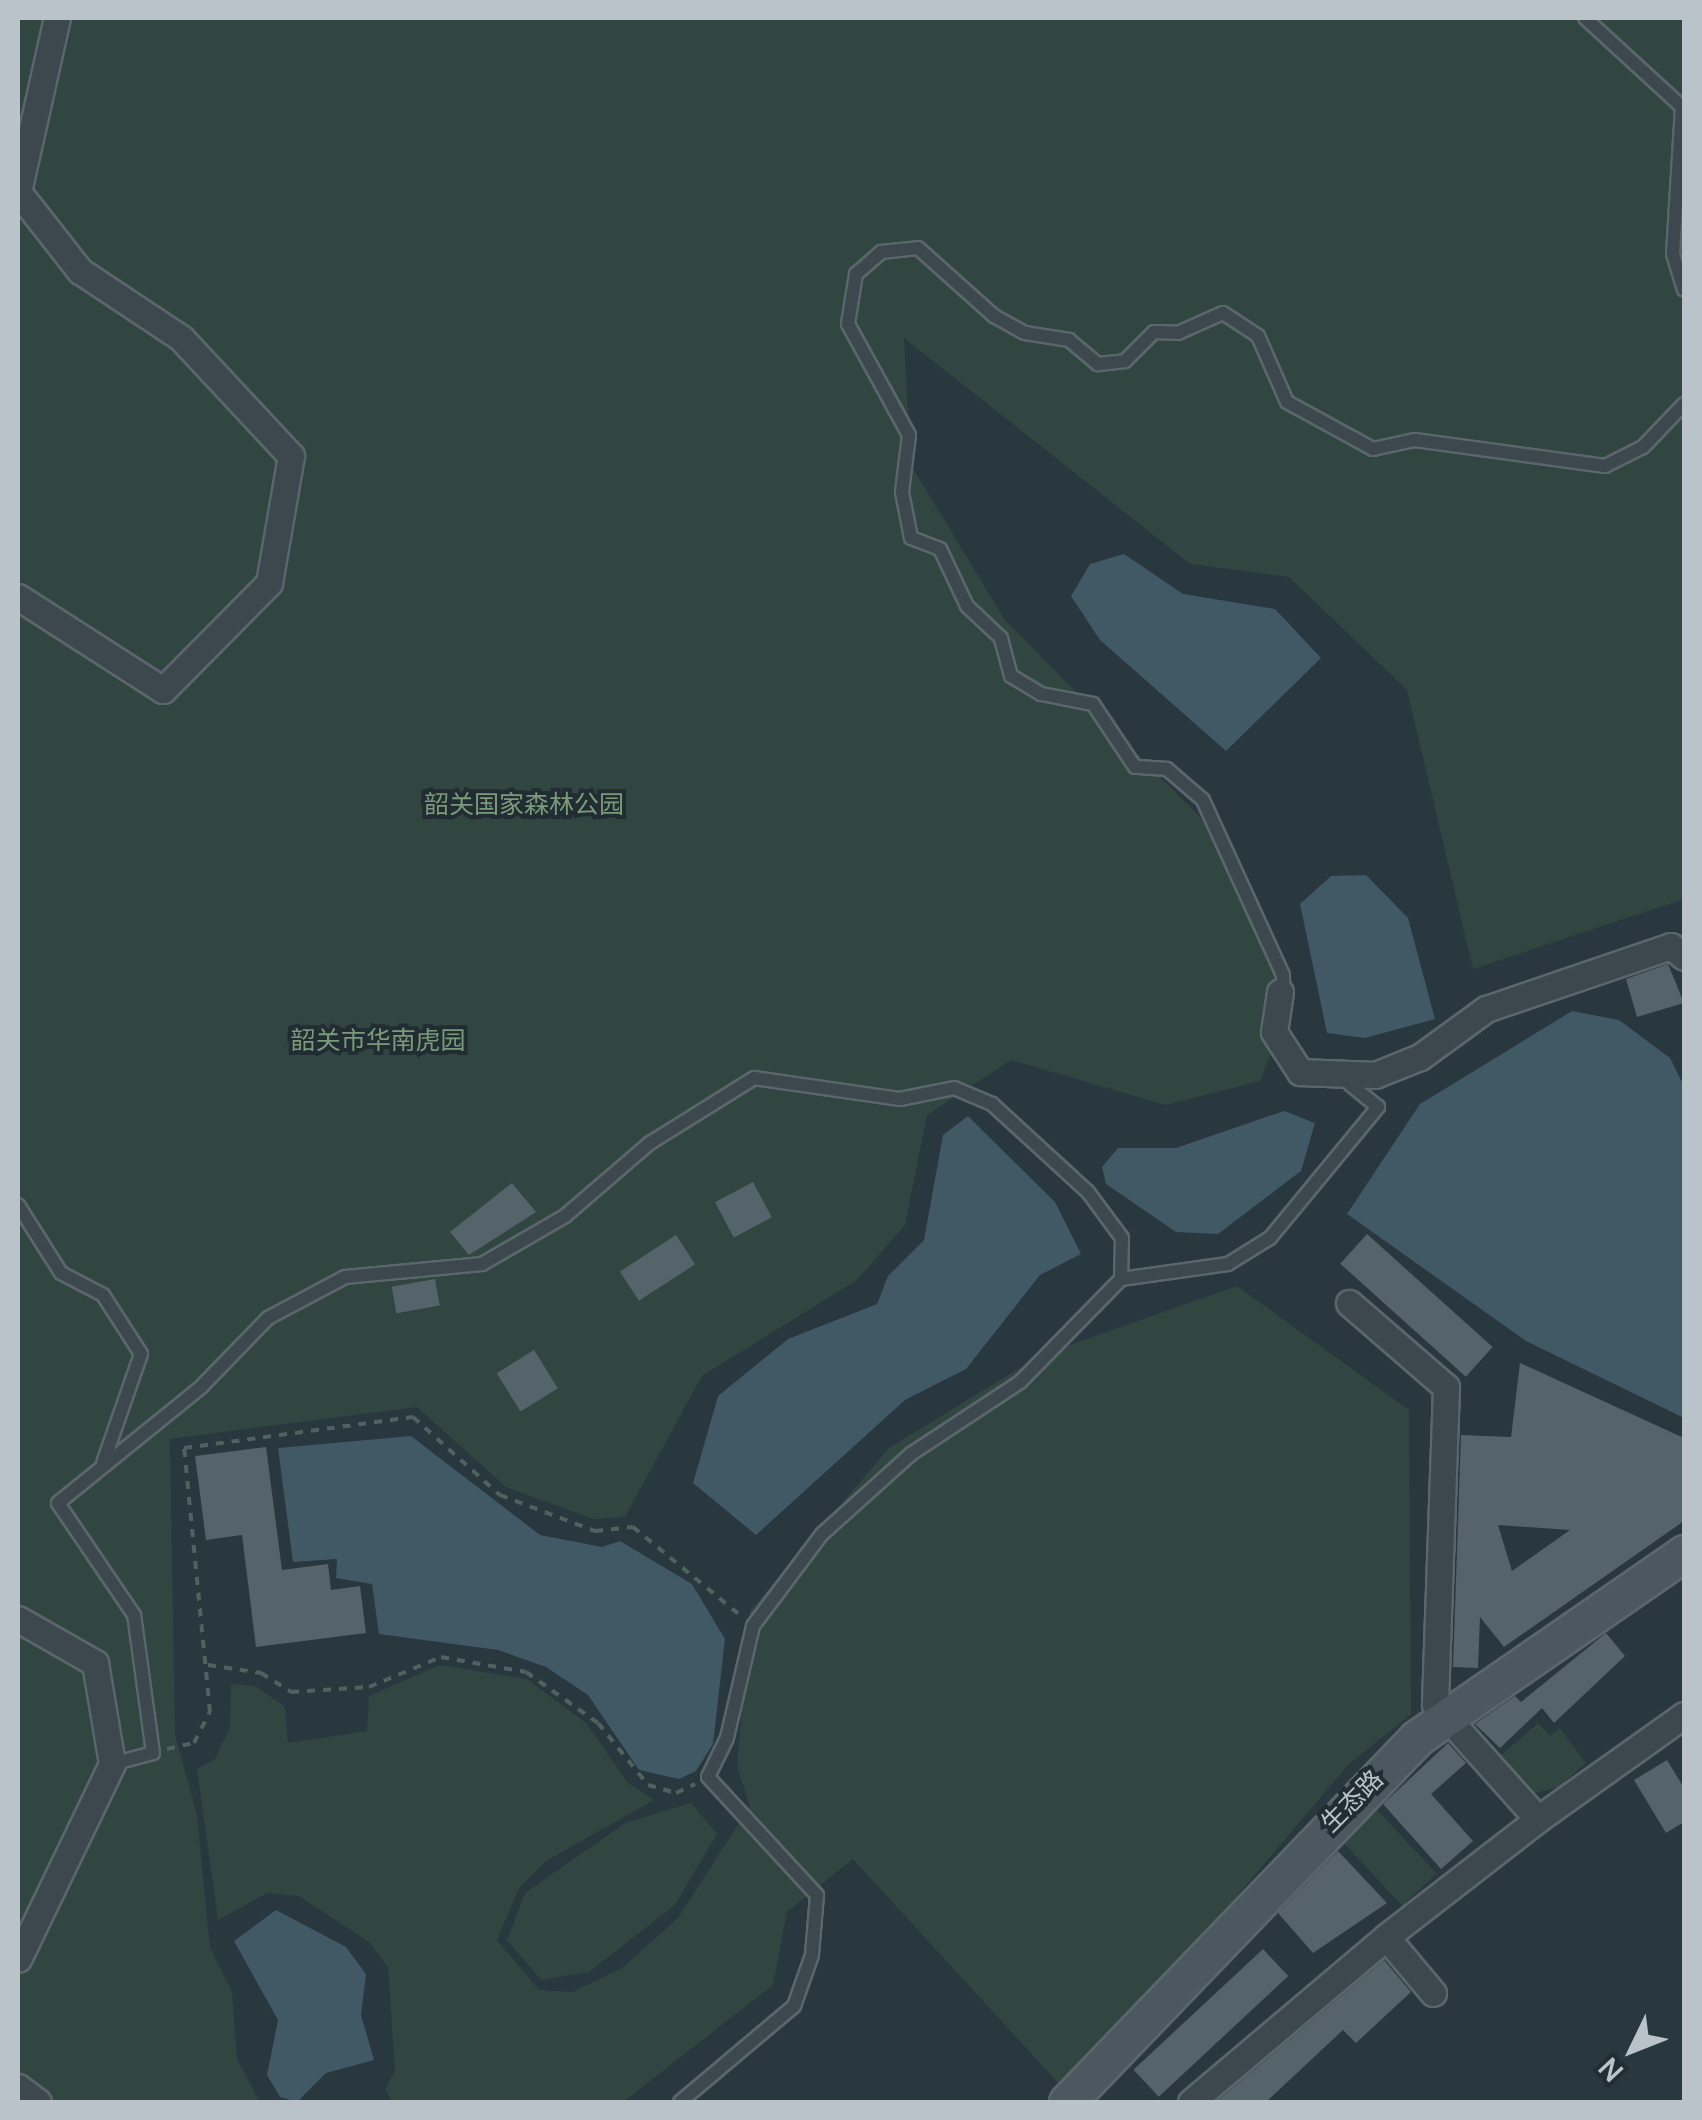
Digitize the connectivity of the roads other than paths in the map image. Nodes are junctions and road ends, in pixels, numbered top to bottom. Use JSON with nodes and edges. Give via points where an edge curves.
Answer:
{"nodes":[{"id":1,"x":57,"y":18,"type":"edge"},
{"id":2,"x":1585,"y":18,"type":"edge"},
{"id":3,"x":1684,"y":289,"type":"edge"},
{"id":4,"x":1684,"y":404,"type":"edge"},
{"id":5,"x":18,"y":597,"type":"edge"},
{"id":6,"x":1684,"y":957,"type":"edge"},
{"id":7,"x":1280,"y":992,"type":"dead end"},
{"id":8,"x":1287,"y":1052,"type":"junction"},
{"id":9,"x":18,"y":1205,"type":"edge"},
{"id":10,"x":1121,"y":1279,"type":"junction"},
{"id":11,"x":1349,"y":1303,"type":"dead end"},
{"id":12,"x":99,"y":1470,"type":"junction"},
{"id":13,"x":1684,"y":1553,"type":"edge"},
{"id":14,"x":18,"y":1619,"type":"edge"},
{"id":15,"x":1446,"y":1718,"type":"junction"},
{"id":16,"x":1684,"y":1719,"type":"edge"},
{"id":17,"x":112,"y":1764,"type":"junction"},
{"id":18,"x":1538,"y":1818,"type":"junction"},
{"id":19,"x":1386,"y":1938,"type":"junction"},
{"id":20,"x":18,"y":1959,"type":"edge"},
{"id":21,"x":1433,"y":1993,"type":"dead end"},
{"id":22,"x":18,"y":2086,"type":"edge"},
{"id":23,"x":38,"y":2102,"type":"edge"},
{"id":24,"x":680,"y":2102,"type":"edge"},
{"id":25,"x":1068,"y":2102,"type":"edge"},
{"id":26,"x":1191,"y":2102,"type":"edge"}],
"edges":[{"from":1,"to":5,"type":"street","via":[[18,192],[80,271],[180,338],[291,456],[270,584],[163,690]]},
{"from":2,"to":3,"type":"lane","via":[[1682,106],[1673,254]]},
{"from":4,"to":8,"type":"lane","via":[[1643,447],[1605,466],[1415,440],[1373,448],[1287,402],[1265,346],[1223,313],[1178,333],[1154,332],[1124,360],[1098,364],[1069,340],[1025,334],[994,316],[918,248],[881,252],[856,274],[848,324],[909,435],[902,492],[911,538],[940,549],[967,606],[1001,638],[1012,676],[1041,694],[1094,704],[1135,767],[1167,769],[1203,800],[1283,976]]},
{"from":6,"to":8,"type":"street","via":[[1671,946],[1486,1009],[1420,1057],[1375,1075],[1300,1072]]},
{"from":7,"to":8,"type":"street","via":[[1274,1032]]},
{"from":8,"to":10,"type":"lane","via":[[1302,1082],[1362,1086],[1378,1107],[1270,1238],[1228,1264]]},
{"from":9,"to":12,"type":"lane","via":[[60,1273],[103,1295],[141,1354]]},
{"from":10,"to":12,"type":"lane","via":[[1122,1238],[1088,1192],[992,1104],[954,1088],[900,1099],[754,1078],[650,1143],[565,1216],[482,1264],[345,1276],[268,1318]]},
{"from":10,"to":24,"type":"lane","via":[[1020,1382],[911,1454],[822,1534],[752,1626],[728,1738],[708,1777],[817,1895],[812,1955],[794,2006]]},
{"from":11,"to":15,"type":"street","via":[[1446,1387],[1435,1704]]},
{"from":12,"to":17,"type":"lane","via":[[58,1503],[134,1615],[153,1753]]},
{"from":13,"to":15,"type":"street","name":"生态路"},
{"from":14,"to":17,"type":"street","via":[[95,1663]]},
{"from":15,"to":18,"type":"street"},
{"from":15,"to":25,"type":"street","name":"生态路","via":[[1344,1806]]},
{"from":16,"to":18,"type":"street"},
{"from":17,"to":20,"type":"street"},
{"from":18,"to":19,"type":"street"},
{"from":19,"to":21,"type":"street"},
{"from":19,"to":26,"type":"street"},
{"from":22,"to":23,"type":"street"}]}
